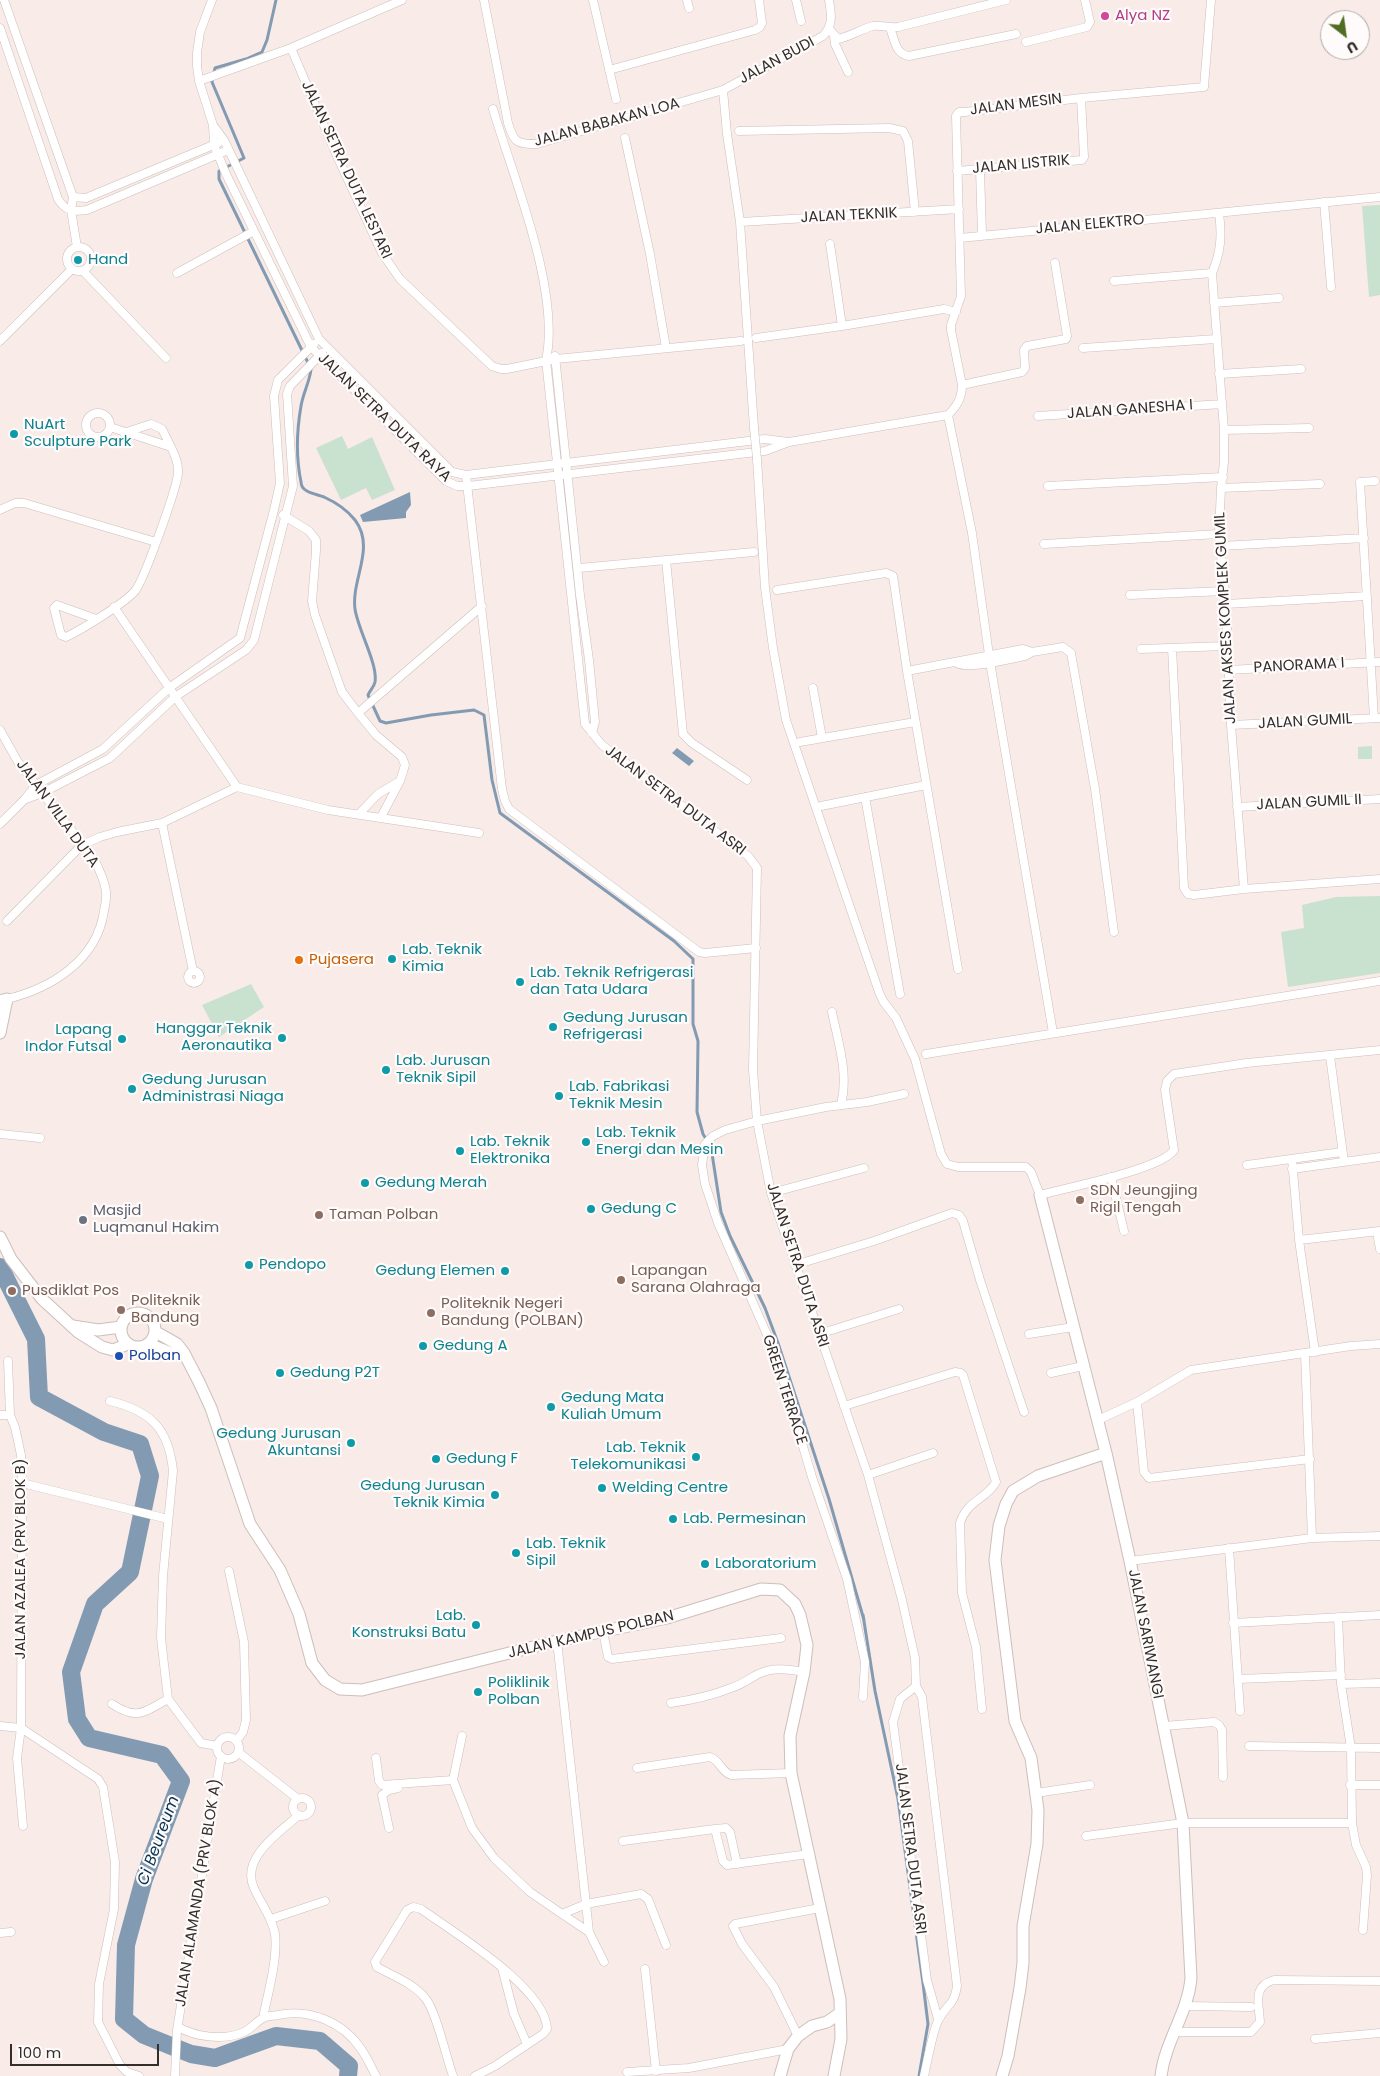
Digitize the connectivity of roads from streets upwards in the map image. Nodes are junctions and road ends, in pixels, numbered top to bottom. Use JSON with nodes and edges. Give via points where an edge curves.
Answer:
{"nodes":[{"id":1,"x":4,"y":0,"type":"edge"},
{"id":2,"x":212,"y":0,"type":"edge"},
{"id":3,"x":402,"y":0,"type":"edge"},
{"id":4,"x":484,"y":0,"type":"edge"},
{"id":5,"x":593,"y":0,"type":"edge"},
{"id":6,"x":759,"y":0,"type":"edge"},
{"id":7,"x":796,"y":0,"type":"edge"},
{"id":8,"x":829,"y":0,"type":"edge"},
{"id":9,"x":1006,"y":0,"type":"edge"},
{"id":10,"x":1085,"y":0,"type":"edge"},
{"id":11,"x":1211,"y":0,"type":"edge"},
{"id":12,"x":801,"y":21,"type":"dead end"},
{"id":13,"x":0,"y":28,"type":"edge"},
{"id":14,"x":890,"y":28,"type":"junction"},
{"id":15,"x":830,"y":29,"type":"junction"},
{"id":16,"x":1016,"y":34,"type":"dead end"},
{"id":17,"x":834,"y":36,"type":"junction"},
{"id":18,"x":1026,"y":42,"type":"dead end"},
{"id":19,"x":291,"y":48,"type":"junction"},
{"id":20,"x":609,"y":70,"type":"junction"},
{"id":21,"x":848,"y":72,"type":"dead end"},
{"id":22,"x":199,"y":80,"type":"junction"},
{"id":23,"x":723,"y":90,"type":"junction"},
{"id":24,"x":1081,"y":98,"type":"junction"},
{"id":25,"x":616,"y":99,"type":"dead end"},
{"id":26,"x":493,"y":109,"type":"dead end"},
{"id":27,"x":46,"y":122,"type":"junction"},
{"id":28,"x":213,"y":125,"type":"junction"},
{"id":29,"x":34,"y":127,"type":"junction"},
{"id":30,"x":739,"y":132,"type":"dead end"},
{"id":31,"x":625,"y":138,"type":"dead end"},
{"id":32,"x":224,"y":140,"type":"junction"},
{"id":33,"x":214,"y":144,"type":"junction"},
{"id":34,"x":228,"y":150,"type":"junction"},
{"id":35,"x":217,"y":155,"type":"junction"},
{"id":36,"x":980,"y":169,"type":"junction"},
{"id":37,"x":957,"y":171,"type":"junction"},
{"id":38,"x":73,"y":197,"type":"junction"},
{"id":39,"x":1380,"y":197,"type":"edge"},
{"id":40,"x":1324,"y":202,"type":"junction"},
{"id":41,"x":959,"y":209,"type":"junction"},
{"id":42,"x":71,"y":210,"type":"junction"},
{"id":43,"x":915,"y":212,"type":"junction"},
{"id":44,"x":1220,"y":213,"type":"junction"},
{"id":45,"x":740,"y":222,"type":"junction"},
{"id":46,"x":254,"y":231,"type":"junction"},
{"id":47,"x":982,"y":235,"type":"junction"},
{"id":48,"x":960,"y":238,"type":"junction"},
{"id":49,"x":830,"y":244,"type":"dead end"},
{"id":50,"x":77,"y":247,"type":"junction"},
{"id":51,"x":1054,"y":263,"type":"dead end"},
{"id":52,"x":72,"y":269,"type":"junction"},
{"id":53,"x":83,"y":271,"type":"junction"},
{"id":54,"x":177,"y":273,"type":"dead end"},
{"id":55,"x":1212,"y":273,"type":"junction"},
{"id":56,"x":1114,"y":281,"type":"dead end"},
{"id":57,"x":1331,"y":287,"type":"dead end"},
{"id":58,"x":1279,"y":298,"type":"dead end"},
{"id":59,"x":1214,"y":303,"type":"junction"},
{"id":60,"x":956,"y":312,"type":"junction"},
{"id":61,"x":842,"y":326,"type":"junction"},
{"id":62,"x":756,"y":338,"type":"dead end"},
{"id":63,"x":320,"y":339,"type":"junction"},
{"id":64,"x":1216,"y":339,"type":"junction"},
{"id":65,"x":0,"y":341,"type":"edge"},
{"id":66,"x":741,"y":341,"type":"dead end"},
{"id":67,"x":550,"y":343,"type":"junction"},
{"id":68,"x":311,"y":347,"type":"junction"},
{"id":69,"x":327,"y":348,"type":"junction"},
{"id":70,"x":666,"y":348,"type":"junction"},
{"id":71,"x":1084,"y":348,"type":"dead end"},
{"id":72,"x":319,"y":357,"type":"junction"},
{"id":73,"x":166,"y":358,"type":"dead end"},
{"id":74,"x":556,"y":359,"type":"junction"},
{"id":75,"x":546,"y":360,"type":"junction"},
{"id":76,"x":1301,"y":369,"type":"dead end"},
{"id":77,"x":1220,"y":374,"type":"junction"},
{"id":78,"x":962,"y":385,"type":"junction"},
{"id":79,"x":1222,"y":404,"type":"junction"},
{"id":80,"x":948,"y":415,"type":"junction"},
{"id":81,"x":1038,"y":416,"type":"dead end"},
{"id":82,"x":110,"y":427,"type":"dead end"},
{"id":83,"x":1309,"y":428,"type":"dead end"},
{"id":84,"x":1224,"y":430,"type":"junction"},
{"id":85,"x":124,"y":433,"type":"junction"},
{"id":86,"x":790,"y":442,"type":"junction"},
{"id":87,"x":732,"y":443,"type":"junction"},
{"id":88,"x":172,"y":447,"type":"junction"},
{"id":89,"x":732,"y":455,"type":"junction"},
{"id":90,"x":566,"y":463,"type":"junction"},
{"id":91,"x":557,"y":464,"type":"junction"},
{"id":92,"x":567,"y":474,"type":"junction"},
{"id":93,"x":466,"y":475,"type":"junction"},
{"id":94,"x":558,"y":475,"type":"junction"},
{"id":95,"x":1223,"y":477,"type":"junction"},
{"id":96,"x":1374,"y":480,"type":"dead end"},
{"id":97,"x":1320,"y":484,"type":"dead end"},
{"id":98,"x":468,"y":486,"type":"junction"},
{"id":99,"x":1048,"y":486,"type":"dead end"},
{"id":100,"x":1220,"y":488,"type":"junction"},
{"id":101,"x":0,"y":510,"type":"edge"},
{"id":102,"x":274,"y":510,"type":"junction"},
{"id":103,"x":285,"y":516,"type":"junction"},
{"id":104,"x":1219,"y":534,"type":"junction"},
{"id":105,"x":1364,"y":538,"type":"junction"},
{"id":106,"x":574,"y":539,"type":"junction"},
{"id":107,"x":565,"y":541,"type":"junction"},
{"id":108,"x":156,"y":542,"type":"junction"},
{"id":109,"x":1044,"y":544,"type":"dead end"},
{"id":110,"x":1221,"y":546,"type":"junction"},
{"id":111,"x":754,"y":552,"type":"dead end"},
{"id":112,"x":666,"y":560,"type":"junction"},
{"id":113,"x":579,"y":568,"type":"junction"},
{"id":114,"x":777,"y":590,"type":"dead end"},
{"id":115,"x":1225,"y":590,"type":"junction"},
{"id":116,"x":580,"y":595,"type":"junction"},
{"id":117,"x":1130,"y":595,"type":"dead end"},
{"id":118,"x":1368,"y":596,"type":"junction"},
{"id":119,"x":570,"y":598,"type":"junction"},
{"id":120,"x":1226,"y":604,"type":"junction"},
{"id":121,"x":482,"y":606,"type":"junction"},
{"id":122,"x":114,"y":607,"type":"junction"},
{"id":123,"x":96,"y":619,"type":"junction"},
{"id":124,"x":1226,"y":646,"type":"junction"},
{"id":125,"x":1172,"y":648,"type":"junction"},
{"id":126,"x":1142,"y":649,"type":"dead end"},
{"id":127,"x":989,"y":659,"type":"junction"},
{"id":128,"x":579,"y":660,"type":"junction"},
{"id":129,"x":589,"y":660,"type":"junction"},
{"id":130,"x":1380,"y":662,"type":"edge"},
{"id":131,"x":1371,"y":663,"type":"junction"},
{"id":132,"x":1228,"y":670,"type":"junction"},
{"id":133,"x":907,"y":671,"type":"junction"},
{"id":134,"x":169,"y":688,"type":"junction"},
{"id":135,"x":813,"y":688,"type":"dead end"},
{"id":136,"x":175,"y":697,"type":"junction"},
{"id":137,"x":358,"y":713,"type":"junction"},
{"id":138,"x":1377,"y":718,"type":"edge"},
{"id":139,"x":915,"y":722,"type":"junction"},
{"id":140,"x":1231,"y":726,"type":"junction"},
{"id":141,"x":0,"y":730,"type":"edge"},
{"id":142,"x":592,"y":733,"type":"junction"},
{"id":143,"x":822,"y":738,"type":"junction"},
{"id":144,"x":800,"y":742,"type":"dead end"},
{"id":145,"x":747,"y":780,"type":"dead end"},
{"id":146,"x":400,"y":781,"type":"junction"},
{"id":147,"x":36,"y":785,"type":"junction"},
{"id":148,"x":926,"y":785,"type":"junction"},
{"id":149,"x":237,"y":787,"type":"junction"},
{"id":150,"x":42,"y":793,"type":"junction"},
{"id":151,"x":865,"y":797,"type":"junction"},
{"id":152,"x":25,"y":799,"type":"junction"},
{"id":153,"x":1380,"y":799,"type":"edge"},
{"id":154,"x":821,"y":806,"type":"dead end"},
{"id":155,"x":1237,"y":807,"type":"junction"},
{"id":156,"x":359,"y":814,"type":"junction"},
{"id":157,"x":381,"y":817,"type":"junction"},
{"id":158,"x":162,"y":823,"type":"junction"},
{"id":159,"x":0,"y":824,"type":"edge"},
{"id":160,"x":479,"y":833,"type":"dead end"},
{"id":161,"x":82,"y":845,"type":"junction"},
{"id":162,"x":1380,"y":879,"type":"edge"},
{"id":163,"x":1244,"y":888,"type":"junction"},
{"id":164,"x":7,"y":920,"type":"dead end"},
{"id":165,"x":1114,"y":932,"type":"dead end"},
{"id":166,"x":756,"y":948,"type":"junction"},
{"id":167,"x":958,"y":969,"type":"dead end"},
{"id":168,"x":193,"y":971,"type":"dead end"},
{"id":169,"x":1380,"y":980,"type":"edge"},
{"id":170,"x":900,"y":994,"type":"dead end"},
{"id":171,"x":3,"y":1000,"type":"edge"},
{"id":172,"x":832,"y":1012,"type":"dead end"},
{"id":173,"x":0,"y":1032,"type":"edge"},
{"id":174,"x":1052,"y":1033,"type":"junction"},
{"id":175,"x":1380,"y":1050,"type":"edge"},
{"id":176,"x":926,"y":1054,"type":"dead end"},
{"id":177,"x":1330,"y":1056,"type":"junction"},
{"id":178,"x":904,"y":1094,"type":"dead end"},
{"id":179,"x":841,"y":1104,"type":"junction"},
{"id":180,"x":757,"y":1121,"type":"junction"},
{"id":181,"x":0,"y":1134,"type":"edge"},
{"id":182,"x":40,"y":1138,"type":"dead end"},
{"id":183,"x":1342,"y":1152,"type":"junction"},
{"id":184,"x":1380,"y":1157,"type":"edge"},
{"id":185,"x":1292,"y":1159,"type":"junction"},
{"id":186,"x":1344,"y":1162,"type":"junction"},
{"id":187,"x":1247,"y":1165,"type":"dead end"},
{"id":188,"x":864,"y":1168,"type":"dead end"},
{"id":189,"x":1292,"y":1168,"type":"junction"},
{"id":190,"x":1111,"y":1177,"type":"junction"},
{"id":191,"x":771,"y":1193,"type":"junction"},
{"id":192,"x":1040,"y":1194,"type":"junction"},
{"id":193,"x":1124,"y":1231,"type":"dead end"},
{"id":194,"x":1379,"y":1232,"type":"edge"},
{"id":195,"x":0,"y":1237,"type":"edge"},
{"id":196,"x":1299,"y":1240,"type":"junction"},
{"id":197,"x":1380,"y":1249,"type":"edge"},
{"id":198,"x":795,"y":1265,"type":"junction"},
{"id":199,"x":899,"y":1309,"type":"dead end"},
{"id":200,"x":73,"y":1326,"type":"junction"},
{"id":201,"x":121,"y":1327,"type":"junction"},
{"id":202,"x":1073,"y":1327,"type":"junction"},
{"id":203,"x":156,"y":1332,"type":"junction"},
{"id":204,"x":819,"y":1334,"type":"junction"},
{"id":205,"x":1029,"y":1334,"type":"dead end"},
{"id":206,"x":128,"y":1344,"type":"junction"},
{"id":207,"x":149,"y":1344,"type":"junction"},
{"id":208,"x":1380,"y":1344,"type":"edge"},
{"id":209,"x":1315,"y":1352,"type":"junction"},
{"id":210,"x":184,"y":1353,"type":"junction"},
{"id":211,"x":1305,"y":1354,"type":"junction"},
{"id":212,"x":8,"y":1361,"type":"dead end"},
{"id":213,"x":1083,"y":1366,"type":"junction"},
{"id":214,"x":1051,"y":1373,"type":"dead end"},
{"id":215,"x":110,"y":1401,"type":"dead end"},
{"id":216,"x":1137,"y":1402,"type":"junction"},
{"id":217,"x":844,"y":1406,"type":"junction"},
{"id":218,"x":1024,"y":1412,"type":"dead end"},
{"id":219,"x":0,"y":1415,"type":"edge"},
{"id":220,"x":10,"y":1415,"type":"junction"},
{"id":221,"x":1098,"y":1420,"type":"junction"},
{"id":222,"x":933,"y":1453,"type":"dead end"},
{"id":223,"x":1106,"y":1453,"type":"junction"},
{"id":224,"x":1310,"y":1459,"type":"junction"},
{"id":225,"x":868,"y":1475,"type":"junction"},
{"id":226,"x":22,"y":1483,"type":"junction"},
{"id":227,"x":168,"y":1518,"type":"junction"},
{"id":228,"x":1380,"y":1536,"type":"edge"},
{"id":229,"x":1312,"y":1538,"type":"junction"},
{"id":230,"x":1229,"y":1548,"type":"junction"},
{"id":231,"x":1130,"y":1562,"type":"junction"},
{"id":232,"x":229,"y":1571,"type":"dead end"},
{"id":233,"x":1380,"y":1615,"type":"edge"},
{"id":234,"x":1338,"y":1617,"type":"junction"},
{"id":235,"x":1233,"y":1623,"type":"junction"},
{"id":236,"x":603,"y":1631,"type":"junction"},
{"id":237,"x":781,"y":1638,"type":"dead end"},
{"id":238,"x":557,"y":1642,"type":"junction"},
{"id":239,"x":804,"y":1672,"type":"junction"},
{"id":240,"x":1341,"y":1674,"type":"junction"},
{"id":241,"x":1238,"y":1679,"type":"junction"},
{"id":242,"x":1380,"y":1683,"type":"edge"},
{"id":243,"x":1341,"y":1684,"type":"junction"},
{"id":244,"x":916,"y":1686,"type":"junction"},
{"id":245,"x":863,"y":1697,"type":"dead end"},
{"id":246,"x":168,"y":1699,"type":"junction"},
{"id":247,"x":671,"y":1703,"type":"dead end"},
{"id":248,"x":112,"y":1704,"type":"dead end"},
{"id":249,"x":982,"y":1709,"type":"dead end"},
{"id":250,"x":1240,"y":1711,"type":"dead end"},
{"id":251,"x":0,"y":1726,"type":"edge"},
{"id":252,"x":1164,"y":1726,"type":"junction"},
{"id":253,"x":21,"y":1728,"type":"junction"},
{"id":254,"x":462,"y":1736,"type":"dead end"},
{"id":255,"x":236,"y":1741,"type":"junction"},
{"id":256,"x":217,"y":1746,"type":"junction"},
{"id":257,"x":1249,"y":1746,"type":"dead end"},
{"id":258,"x":1351,"y":1748,"type":"junction"},
{"id":259,"x":1380,"y":1748,"type":"edge"},
{"id":260,"x":238,"y":1752,"type":"junction"},
{"id":261,"x":220,"y":1756,"type":"junction"},
{"id":262,"x":376,"y":1758,"type":"dead end"},
{"id":263,"x":637,"y":1768,"type":"dead end"},
{"id":264,"x":791,"y":1773,"type":"junction"},
{"id":265,"x":1223,"y":1777,"type":"dead end"},
{"id":266,"x":453,"y":1780,"type":"junction"},
{"id":267,"x":407,"y":1785,"type":"junction"},
{"id":268,"x":1090,"y":1785,"type":"dead end"},
{"id":269,"x":1350,"y":1785,"type":"junction"},
{"id":270,"x":1380,"y":1785,"type":"edge"},
{"id":271,"x":1036,"y":1793,"type":"junction"},
{"id":272,"x":298,"y":1799,"type":"junction"},
{"id":273,"x":299,"y":1816,"type":"junction"},
{"id":274,"x":1183,"y":1823,"type":"junction"},
{"id":275,"x":1352,"y":1823,"type":"junction"},
{"id":276,"x":23,"y":1826,"type":"dead end"},
{"id":277,"x":389,"y":1828,"type":"dead end"},
{"id":278,"x":715,"y":1830,"type":"junction"},
{"id":279,"x":1086,"y":1836,"type":"dead end"},
{"id":280,"x":623,"y":1841,"type":"dead end"},
{"id":281,"x":809,"y":1854,"type":"junction"},
{"id":282,"x":737,"y":1864,"type":"junction"},
{"id":283,"x":326,"y":1901,"type":"dead end"},
{"id":284,"x":586,"y":1904,"type":"junction"},
{"id":285,"x":820,"y":1908,"type":"junction"},
{"id":286,"x":562,"y":1914,"type":"junction"},
{"id":287,"x":270,"y":1918,"type":"junction"},
{"id":288,"x":1363,"y":1930,"type":"dead end"},
{"id":289,"x":11,"y":1932,"type":"dead end"},
{"id":290,"x":589,"y":1932,"type":"junction"},
{"id":291,"x":0,"y":1933,"type":"edge"},
{"id":292,"x":666,"y":1945,"type":"dead end"},
{"id":293,"x":604,"y":1962,"type":"dead end"},
{"id":294,"x":502,"y":1968,"type":"junction"},
{"id":295,"x":645,"y":1969,"type":"dead end"},
{"id":296,"x":1380,"y":1982,"type":"edge"},
{"id":297,"x":1186,"y":2006,"type":"junction"},
{"id":298,"x":1251,"y":2007,"type":"dead end"},
{"id":299,"x":840,"y":2013,"type":"junction"},
{"id":300,"x":263,"y":2018,"type":"junction"},
{"id":301,"x":938,"y":2020,"type":"junction"},
{"id":302,"x":177,"y":2028,"type":"junction"},
{"id":303,"x":1173,"y":2032,"type":"junction"},
{"id":304,"x":1380,"y":2033,"type":"edge"},
{"id":305,"x":798,"y":2036,"type":"junction"},
{"id":306,"x":1315,"y":2039,"type":"dead end"},
{"id":307,"x":527,"y":2044,"type":"junction"},
{"id":308,"x":788,"y":2049,"type":"junction"},
{"id":309,"x":656,"y":2071,"type":"junction"},
{"id":310,"x":627,"y":2072,"type":"dead end"},
{"id":311,"x":175,"y":2073,"type":"edge"},
{"id":312,"x":139,"y":2076,"type":"edge"},
{"id":313,"x":376,"y":2076,"type":"edge"},
{"id":314,"x":453,"y":2076,"type":"edge"},
{"id":315,"x":475,"y":2076,"type":"edge"},
{"id":316,"x":780,"y":2076,"type":"edge"},
{"id":317,"x":834,"y":2076,"type":"edge"},
{"id":318,"x":924,"y":2076,"type":"edge"},
{"id":319,"x":1002,"y":2076,"type":"edge"},
{"id":320,"x":1161,"y":2076,"type":"edge"}],
"edges":[{"from":1,"to":27,"type":"street"},
{"from":2,"to":22,"type":"street","via":[[196,53]]},
{"from":3,"to":19,"type":"street"},
{"from":4,"to":23,"type":"street","name":"JALAN BABAKAN LOA","via":[[508,123],[511,134],[522,144],[537,144]]},
{"from":5,"to":20,"type":"street"},
{"from":6,"to":20,"type":"street","via":[[760,28]]},
{"from":7,"to":12,"type":"street"},
{"from":8,"to":15,"type":"street","name":"JALAN BUDI"},
{"from":9,"to":14,"type":"street"},
{"from":10,"to":18,"type":"street","via":[[1090,22],[1087,27]]},
{"from":11,"to":24,"type":"street","via":[[1204,87]]},
{"from":13,"to":29,"type":"street"},
{"from":14,"to":16,"type":"street","via":[[897,50],[909,56]]},
{"from":14,"to":17,"type":"street","via":[[873,26],[844,38]]},
{"from":15,"to":17,"type":"street"},
{"from":15,"to":23,"type":"street","name":"JALAN BUDI","via":[[824,36]]},
{"from":17,"to":21,"type":"street"},
{"from":19,"to":22,"type":"street"},
{"from":19,"to":75,"type":"street","name":"JALAN SETRA DUTA LESTARI","via":[[382,253],[400,279],[492,366],[507,369]]},
{"from":20,"to":25,"type":"street"},
{"from":22,"to":28,"type":"street"},
{"from":23,"to":45,"type":"street"},
{"from":24,"to":36,"type":"street","name":"JALAN LISTRIK","via":[[1084,158]]},
{"from":24,"to":37,"type":"street","name":"JALAN MESIN","via":[[959,112],[956,119]]},
{"from":26,"to":67,"type":"street","via":[[536,251],[546,297]]},
{"from":27,"to":29,"type":"street"},
{"from":27,"to":38,"type":"street"},
{"from":28,"to":32,"type":"street","name":"JALAN SETRA DUTA RAYA"},
{"from":28,"to":33,"type":"street","name":"JALAN SETRA DUTA RAYA"},
{"from":29,"to":42,"type":"street","via":[[58,199]]},
{"from":30,"to":43,"type":"street","via":[[898,128],[908,141]]},
{"from":31,"to":70,"type":"street"},
{"from":32,"to":33,"type":"street"},
{"from":32,"to":34,"type":"street","name":"JALAN SETRA DUTA RAYA"},
{"from":33,"to":35,"type":"street","name":"JALAN SETRA DUTA RAYA"},
{"from":33,"to":38,"type":"street","via":[[86,198]]},
{"from":34,"to":35,"type":"street"},
{"from":34,"to":63,"type":"street","name":"JALAN SETRA DUTA RAYA"},
{"from":35,"to":42,"type":"street","via":[[87,210]]},
{"from":35,"to":46,"type":"street","name":"JALAN SETRA DUTA RAYA"},
{"from":36,"to":37,"type":"street","name":"JALAN LISTRIK"},
{"from":36,"to":47,"type":"street"},
{"from":37,"to":41,"type":"street"},
{"from":38,"to":42,"type":"street"},
{"from":39,"to":40,"type":"street","name":"JALAN ELEKTRO"},
{"from":40,"to":44,"type":"street","name":"JALAN ELEKTRO"},
{"from":40,"to":57,"type":"street"},
{"from":41,"to":43,"type":"street","name":"JALAN TEKNIK"},
{"from":41,"to":48,"type":"street"},
{"from":42,"to":50,"type":"street"},
{"from":43,"to":45,"type":"street","name":"JALAN TEKNIK"},
{"from":44,"to":47,"type":"street","name":"JALAN ELEKTRO"},
{"from":44,"to":55,"type":"street","name":"JALAN AKSES KOMPLEK GUMIL","via":[[1222,235]]},
{"from":45,"to":192,"type":"street","bridge":true,"via":[[765,588],[786,720],[879,992],[896,1018],[915,1059],[942,1157],[947,1164],[958,1167],[1026,1167]]},
{"from":46,"to":54,"type":"street"},
{"from":46,"to":68,"type":"street","name":"JALAN SETRA DUTA RAYA"},
{"from":47,"to":48,"type":"street","name":"JALAN ELEKTRO"},
{"from":48,"to":60,"type":"street","via":[[961,296]]},
{"from":49,"to":61,"type":"street"},
{"from":50,"to":52,"type":"street","via":[[68,255]]},
{"from":50,"to":53,"type":"street","via":[[85,249],[90,256],[90,264]]},
{"from":51,"to":78,"type":"street","via":[[1066,339],[1027,346],[1022,372]]},
{"from":52,"to":53,"type":"street"},
{"from":52,"to":65,"type":"street"},
{"from":53,"to":73,"type":"street"},
{"from":55,"to":56,"type":"street"},
{"from":55,"to":59,"type":"street","name":"JALAN AKSES KOMPLEK GUMIL"},
{"from":58,"to":59,"type":"street"},
{"from":59,"to":64,"type":"street","name":"JALAN AKSES KOMPLEK GUMIL"},
{"from":60,"to":61,"type":"street","via":[[944,309]]},
{"from":60,"to":78,"type":"street","via":[[951,330]]},
{"from":61,"to":62,"type":"street"},
{"from":63,"to":68,"type":"street"},
{"from":63,"to":69,"type":"street","name":"JALAN SETRA DUTA RAYA"},
{"from":64,"to":71,"type":"street"},
{"from":64,"to":77,"type":"street","name":"JALAN AKSES KOMPLEK GUMIL"},
{"from":66,"to":70,"type":"street","name":"JALAN SETRA DUTA LESTARI"},
{"from":67,"to":74,"type":"street","name":"JALAN SETRA DUTA ASRI"},
{"from":67,"to":75,"type":"street","name":"JALAN SETRA DUTA ASRI"},
{"from":68,"to":72,"type":"street","name":"JALAN SETRA DUTA RAYA"},
{"from":68,"to":102,"type":"street","via":[[275,387],[280,483]]},
{"from":69,"to":72,"type":"street"},
{"from":69,"to":93,"type":"street","name":"JALAN SETRA DUTA RAYA","via":[[450,470]]},
{"from":70,"to":74,"type":"street","name":"JALAN SETRA DUTA LESTARI"},
{"from":72,"to":98,"type":"street","name":"JALAN SETRA DUTA RAYA","via":[[446,481]]},
{"from":72,"to":103,"type":"street","via":[[290,386],[287,394],[292,486]]},
{"from":74,"to":75,"type":"street","name":"JALAN SETRA DUTA LESTARI"},
{"from":74,"to":90,"type":"street","name":"JALAN SETRA DUTA ASRI"},
{"from":75,"to":91,"type":"street","name":"JALAN SETRA DUTA ASRI"},
{"from":76,"to":77,"type":"street"},
{"from":77,"to":79,"type":"street","name":"JALAN AKSES KOMPLEK GUMIL"},
{"from":78,"to":80,"type":"street","via":[[959,402]]},
{"from":79,"to":81,"type":"street","name":"JALAN GANESHA I"},
{"from":79,"to":84,"type":"street","name":"JALAN AKSES KOMPLEK GUMIL"},
{"from":80,"to":86,"type":"street","name":"JALAN SETRA DUTA RAYA"},
{"from":80,"to":127,"type":"street","via":[[972,533]]},
{"from":82,"to":85,"type":"street"},
{"from":83,"to":84,"type":"street"},
{"from":84,"to":95,"type":"street","name":"JALAN AKSES KOMPLEK GUMIL"},
{"from":85,"to":88,"type":"street"},
{"from":85,"to":88,"type":"street","via":[[151,424],[162,429]]},
{"from":86,"to":87,"type":"street","name":"JALAN SETRA DUTA RAYA","via":[[765,439]]},
{"from":86,"to":89,"type":"street","name":"JALAN SETRA DUTA RAYA"},
{"from":87,"to":89,"type":"street"},
{"from":87,"to":90,"type":"street","name":"JALAN SETRA DUTA RAYA"},
{"from":88,"to":108,"type":"street","via":[[178,474]]},
{"from":89,"to":92,"type":"street","name":"JALAN SETRA DUTA RAYA"},
{"from":90,"to":91,"type":"street","name":"JALAN SETRA DUTA RAYA"},
{"from":90,"to":92,"type":"street","name":"JALAN SETRA DUTA ASRI"},
{"from":91,"to":93,"type":"street","name":"JALAN SETRA DUTA RAYA"},
{"from":91,"to":94,"type":"street","name":"JALAN SETRA DUTA ASRI"},
{"from":92,"to":94,"type":"street","name":"JALAN SETRA DUTA RAYA"},
{"from":92,"to":106,"type":"street","name":"JALAN SETRA DUTA ASRI"},
{"from":93,"to":98,"type":"street"},
{"from":94,"to":98,"type":"street","name":"JALAN SETRA DUTA RAYA"},
{"from":94,"to":107,"type":"street","name":"JALAN SETRA DUTA ASRI"},
{"from":95,"to":99,"type":"street"},
{"from":95,"to":100,"type":"street","name":"JALAN AKSES KOMPLEK GUMIL"},
{"from":96,"to":105,"type":"street","via":[[1360,482]]},
{"from":97,"to":100,"type":"street"},
{"from":98,"to":121,"type":"street"},
{"from":100,"to":104,"type":"street","name":"JALAN AKSES KOMPLEK GUMIL"},
{"from":101,"to":108,"type":"street","via":[[15,503],[24,503]]},
{"from":102,"to":103,"type":"street"},
{"from":102,"to":134,"type":"street","via":[[240,638]]},
{"from":103,"to":136,"type":"street","via":[[254,640],[246,650]]},
{"from":103,"to":137,"type":"street","via":[[316,540],[314,615],[342,692]]},
{"from":104,"to":109,"type":"street"},
{"from":104,"to":110,"type":"street","name":"JALAN AKSES KOMPLEK GUMIL"},
{"from":105,"to":110,"type":"street"},
{"from":105,"to":118,"type":"street"},
{"from":106,"to":107,"type":"street"},
{"from":106,"to":113,"type":"street","name":"JALAN SETRA DUTA ASRI"},
{"from":107,"to":119,"type":"street","name":"JALAN SETRA DUTA ASRI"},
{"from":108,"to":122,"type":"street","via":[[138,586]]},
{"from":110,"to":115,"type":"street","name":"JALAN AKSES KOMPLEK GUMIL"},
{"from":111,"to":112,"type":"street"},
{"from":112,"to":113,"type":"street"},
{"from":112,"to":145,"type":"street","via":[[683,734]]},
{"from":113,"to":116,"type":"street","name":"JALAN SETRA DUTA ASRI"},
{"from":114,"to":133,"type":"street","via":[[890,574],[893,576]]},
{"from":115,"to":117,"type":"street"},
{"from":115,"to":120,"type":"street","name":"JALAN AKSES KOMPLEK GUMIL"},
{"from":116,"to":119,"type":"street"},
{"from":116,"to":129,"type":"street","name":"JALAN SETRA DUTA ASRI"},
{"from":118,"to":120,"type":"street"},
{"from":118,"to":131,"type":"street"},
{"from":119,"to":128,"type":"street","name":"JALAN SETRA DUTA ASRI"},
{"from":120,"to":124,"type":"street","name":"JALAN AKSES KOMPLEK GUMIL"},
{"from":121,"to":137,"type":"street"},
{"from":121,"to":166,"type":"street","via":[[502,789],[509,809],[699,952]]},
{"from":122,"to":123,"type":"street"},
{"from":122,"to":134,"type":"street"},
{"from":123,"to":123,"type":"street","via":[[64,637],[54,608],[57,605]]},
{"from":124,"to":125,"type":"street"},
{"from":124,"to":132,"type":"street","name":"JALAN AKSES KOMPLEK GUMIL"},
{"from":125,"to":126,"type":"street"},
{"from":125,"to":163,"type":"street","via":[[1184,888],[1188,894],[1194,895]]},
{"from":127,"to":133,"type":"street","via":[[962,660]]},
{"from":127,"to":165,"type":"street","via":[[1025,656],[1063,647],[1071,653],[1095,789]]},
{"from":127,"to":174,"type":"street"},
{"from":128,"to":129,"type":"street"},
{"from":128,"to":142,"type":"street","name":"JALAN SETRA DUTA ASRI","via":[[585,724]]},
{"from":129,"to":142,"type":"street","name":"JALAN SETRA DUTA ASRI","via":[[595,722]]},
{"from":130,"to":131,"type":"street","name":"PANORAMA I"},
{"from":131,"to":132,"type":"street","name":"PANORAMA I"},
{"from":131,"to":138,"type":"street"},
{"from":132,"to":140,"type":"street","name":"JALAN AKSES KOMPLEK GUMIL"},
{"from":133,"to":139,"type":"street"},
{"from":134,"to":136,"type":"street"},
{"from":134,"to":147,"type":"street","via":[[104,749]]},
{"from":135,"to":143,"type":"street"},
{"from":136,"to":149,"type":"street"},
{"from":136,"to":150,"type":"street","via":[[110,758]]},
{"from":137,"to":146,"type":"street","via":[[376,735],[402,757],[405,765]]},
{"from":138,"to":140,"type":"street","name":"JALAN GUMIL"},
{"from":139,"to":143,"type":"street"},
{"from":139,"to":148,"type":"street"},
{"from":140,"to":155,"type":"street","name":"JALAN AKSES KOMPLEK GUMIL"},
{"from":141,"to":147,"type":"street","name":"JALAN VILLA DUTA"},
{"from":142,"to":166,"type":"street","name":"JALAN SETRA DUTA ASRI","via":[[602,745],[748,856],[758,872]]},
{"from":143,"to":144,"type":"street"},
{"from":146,"to":156,"type":"street","via":[[378,794]]},
{"from":146,"to":157,"type":"street"},
{"from":147,"to":150,"type":"street","name":"JALAN VILLA DUTA"},
{"from":147,"to":152,"type":"street"},
{"from":148,"to":151,"type":"street"},
{"from":148,"to":167,"type":"street"},
{"from":149,"to":156,"type":"street","via":[[328,810]]},
{"from":149,"to":158,"type":"street"},
{"from":150,"to":152,"type":"street"},
{"from":150,"to":161,"type":"street","name":"JALAN VILLA DUTA"},
{"from":151,"to":154,"type":"street"},
{"from":151,"to":170,"type":"street"},
{"from":152,"to":159,"type":"street"},
{"from":153,"to":155,"type":"street","name":"JALAN GUMIL II"},
{"from":155,"to":163,"type":"street","name":"JALAN AKSES KOMPLEK GUMIL"},
{"from":156,"to":157,"type":"street"},
{"from":157,"to":160,"type":"street"},
{"from":158,"to":161,"type":"street","via":[[117,832]]},
{"from":158,"to":168,"type":"street"},
{"from":161,"to":164,"type":"street"},
{"from":161,"to":171,"type":"street","name":"JALAN VILLA DUTA","via":[[94,859],[106,892],[103,918],[91,948],[61,976],[32,991]]},
{"from":162,"to":163,"type":"street"},
{"from":166,"to":180,"type":"street","name":"JALAN SETRA DUTA ASRI","via":[[753,1070]]},
{"from":169,"to":174,"type":"street"},
{"from":171,"to":173,"type":"street"},
{"from":172,"to":179,"type":"street","via":[[843,1067],[845,1088]]},
{"from":174,"to":176,"type":"street"},
{"from":175,"to":177,"type":"street"},
{"from":177,"to":183,"type":"street"},
{"from":177,"to":190,"type":"street","via":[[1247,1063],[1174,1074],[1167,1081],[1165,1090],[1174,1150],[1165,1159]]},
{"from":178,"to":179,"type":"street"},
{"from":179,"to":180,"type":"street"},
{"from":180,"to":191,"type":"street","name":"JALAN SETRA DUTA ASRI"},
{"from":180,"to":245,"type":"street","name":"GREEN TERRACE","via":[[725,1130],[712,1136],[705,1144],[702,1164],[705,1184],[718,1223],[776,1355],[812,1477],[847,1579],[864,1662]]},
{"from":181,"to":182,"type":"street"},
{"from":183,"to":185,"type":"street"},
{"from":183,"to":186,"type":"street"},
{"from":184,"to":186,"type":"street"},
{"from":185,"to":187,"type":"street"},
{"from":185,"to":189,"type":"street"},
{"from":186,"to":189,"type":"street"},
{"from":188,"to":191,"type":"street"},
{"from":189,"to":196,"type":"street"},
{"from":190,"to":192,"type":"street"},
{"from":190,"to":193,"type":"street"},
{"from":191,"to":198,"type":"street","name":"JALAN SETRA DUTA ASRI"},
{"from":192,"to":202,"type":"street","name":"JALAN SARIWANGI"},
{"from":194,"to":196,"type":"street"},
{"from":194,"to":197,"type":"street"},
{"from":195,"to":200,"type":"street","via":[[11,1259],[42,1299]]},
{"from":196,"to":209,"type":"street"},
{"from":198,"to":204,"type":"street","name":"JALAN SETRA DUTA ASRI"},
{"from":198,"to":218,"type":"street","via":[[952,1213],[959,1215]]},
{"from":199,"to":204,"type":"street"},
{"from":200,"to":201,"type":"street","via":[[98,1330]]},
{"from":200,"to":206,"type":"street","via":[[102,1347],[113,1350]]},
{"from":201,"to":203,"type":"street","via":[[125,1318],[139,1313],[149,1316]]},
{"from":201,"to":206,"type":"street","via":[[121,1334]]},
{"from":202,"to":205,"type":"street"},
{"from":202,"to":213,"type":"street","name":"JALAN SARIWANGI"},
{"from":203,"to":207,"type":"street"},
{"from":203,"to":210,"type":"street","name":"JALAN KAMPUS POLBAN","via":[[177,1344]]},
{"from":204,"to":217,"type":"street","name":"JALAN SETRA DUTA ASRI"},
{"from":206,"to":207,"type":"street","via":[[142,1347]]},
{"from":207,"to":210,"type":"street","via":[[171,1353]]},
{"from":208,"to":209,"type":"street"},
{"from":209,"to":211,"type":"street"},
{"from":210,"to":238,"type":"street","name":"JALAN KAMPUS POLBAN","via":[[211,1408],[250,1524],[280,1570],[299,1614],[312,1663],[325,1680],[340,1689],[362,1690]]},
{"from":211,"to":216,"type":"street","via":[[1191,1370]]},
{"from":211,"to":224,"type":"street"},
{"from":212,"to":220,"type":"street","name":"JALAN AZALEA (PRV BLOK B)"},
{"from":213,"to":214,"type":"street"},
{"from":213,"to":221,"type":"street","name":"JALAN SARIWANGI"},
{"from":215,"to":227,"type":"street","via":[[145,1413],[164,1435],[173,1470]]},
{"from":216,"to":221,"type":"street"},
{"from":216,"to":224,"type":"street","via":[[1144,1472],[1150,1478]]},
{"from":217,"to":225,"type":"street","name":"JALAN SETRA DUTA ASRI"},
{"from":217,"to":249,"type":"street","via":[[955,1372],[963,1375],[996,1482],[993,1488],[971,1503],[960,1522],[962,1593],[976,1646]]},
{"from":219,"to":220,"type":"street"},
{"from":220,"to":226,"type":"street","name":"JALAN AZALEA (PRV BLOK B)","via":[[21,1455]]},
{"from":221,"to":223,"type":"street","name":"JALAN SARIWANGI"},
{"from":222,"to":225,"type":"street"},
{"from":223,"to":231,"type":"street","name":"JALAN SARIWANGI"},
{"from":223,"to":271,"type":"street","via":[[1038,1476],[1013,1491],[999,1526],[994,1560],[1015,1721],[1031,1758]]},
{"from":224,"to":229,"type":"street"},
{"from":225,"to":244,"type":"street","name":"JALAN SETRA DUTA ASRI","via":[[902,1600],[915,1658]]},
{"from":226,"to":227,"type":"street"},
{"from":226,"to":253,"type":"street","name":"JALAN AZALEA (PRV BLOK B)"},
{"from":227,"to":246,"type":"street","via":[[161,1638]]},
{"from":228,"to":229,"type":"street"},
{"from":229,"to":230,"type":"street"},
{"from":230,"to":231,"type":"street"},
{"from":230,"to":235,"type":"street"},
{"from":231,"to":252,"type":"street","name":"JALAN SARIWANGI"},
{"from":232,"to":255,"type":"street","via":[[244,1642],[246,1720]]},
{"from":233,"to":234,"type":"street"},
{"from":234,"to":235,"type":"street"},
{"from":234,"to":240,"type":"street"},
{"from":235,"to":241,"type":"street"},
{"from":236,"to":237,"type":"street","via":[[608,1657],[612,1659]]},
{"from":236,"to":238,"type":"street","name":"JALAN KAMPUS POLBAN"},
{"from":236,"to":239,"type":"street","name":"JALAN KAMPUS POLBAN","via":[[667,1618],[761,1589],[780,1590],[795,1604],[800,1615],[806,1645]]},
{"from":238,"to":284,"type":"street"},
{"from":239,"to":247,"type":"street","via":[[786,1668],[769,1670],[718,1693]]},
{"from":239,"to":264,"type":"street","name":"JALAN KAMPUS POLBAN","via":[[790,1736]]},
{"from":240,"to":241,"type":"street"},
{"from":240,"to":243,"type":"street"},
{"from":241,"to":250,"type":"street"},
{"from":242,"to":243,"type":"street"},
{"from":243,"to":258,"type":"street"},
{"from":244,"to":301,"type":"street","name":"JALAN SETRA DUTA ASRI","via":[[922,1698],[957,1986],[950,2006]]},
{"from":244,"to":301,"type":"street","name":"JALAN SETRA DUTA ASRI","via":[[900,1699],[893,1722],[927,1980]]},
{"from":246,"to":248,"type":"street","via":[[135,1715]]},
{"from":246,"to":256,"type":"street","via":[[201,1742]]},
{"from":251,"to":253,"type":"street"},
{"from":252,"to":265,"type":"street","via":[[1214,1722],[1219,1725],[1222,1730]]},
{"from":252,"to":274,"type":"street","name":"JALAN SARIWANGI"},
{"from":253,"to":276,"type":"street","name":"JALAN AZALEA (PRV BLOK B)","via":[[17,1758]]},
{"from":253,"to":312,"type":"street","via":[[95,1776],[103,1787],[115,1862],[114,1909],[99,1984],[98,2022],[120,2065],[127,2072]]},
{"from":254,"to":266,"type":"street"},
{"from":255,"to":256,"type":"street","via":[[225,1738]]},
{"from":255,"to":260,"type":"street"},
{"from":256,"to":261,"type":"street"},
{"from":257,"to":258,"type":"street"},
{"from":258,"to":259,"type":"street"},
{"from":258,"to":269,"type":"street"},
{"from":260,"to":261,"type":"street","via":[[230,1758]]},
{"from":260,"to":272,"type":"street"},
{"from":261,"to":302,"type":"street","name":"JALAN ALAMANDA (PRV BLOK A)"},
{"from":262,"to":267,"type":"street","via":[[381,1785]]},
{"from":263,"to":264,"type":"street","via":[[710,1757],[731,1775]]},
{"from":264,"to":281,"type":"street","name":"JALAN KAMPUS POLBAN"},
{"from":266,"to":267,"type":"street"},
{"from":266,"to":286,"type":"street","via":[[472,1828],[494,1858],[530,1892]]},
{"from":267,"to":277,"type":"street","via":[[382,1795]]},
{"from":268,"to":271,"type":"street"},
{"from":269,"to":270,"type":"street"},
{"from":269,"to":275,"type":"street"},
{"from":271,"to":319,"type":"street","via":[[1038,1844],[1023,1926],[1020,1988]]},
{"from":272,"to":273,"type":"street","via":[[294,1810]]},
{"from":272,"to":273,"type":"street","via":[[308,1801],[311,1808],[307,1814]]},
{"from":273,"to":287,"type":"street","via":[[266,1844],[255,1860],[253,1887]]},
{"from":274,"to":275,"type":"street"},
{"from":274,"to":279,"type":"street"},
{"from":274,"to":297,"type":"street","name":"JALAN SARIWANGI","via":[[1191,1978]]},
{"from":275,"to":288,"type":"street","via":[[1367,1875]]},
{"from":278,"to":280,"type":"street"},
{"from":278,"to":282,"type":"street","via":[[723,1862]]},
{"from":278,"to":282,"type":"street","via":[[726,1828],[730,1832]]},
{"from":281,"to":282,"type":"street"},
{"from":281,"to":285,"type":"street","name":"JALAN KAMPUS POLBAN"},
{"from":283,"to":287,"type":"street"},
{"from":284,"to":286,"type":"street"},
{"from":284,"to":290,"type":"street"},
{"from":284,"to":292,"type":"street","via":[[644,1894]]},
{"from":285,"to":299,"type":"street","name":"JALAN KAMPUS POLBAN","via":[[836,1977]]},
{"from":285,"to":305,"type":"street","via":[[733,1926],[742,1944],[774,1987]]},
{"from":286,"to":290,"type":"street"},
{"from":287,"to":300,"type":"street","via":[[275,1934],[274,1956]]},
{"from":289,"to":291,"type":"street"},
{"from":290,"to":293,"type":"street"},
{"from":294,"to":307,"type":"street","via":[[514,2014]]},
{"from":294,"to":307,"type":"street","via":[[532,1995],[547,2023],[546,2032]]},
{"from":294,"to":314,"type":"street","via":[[421,1909],[413,1907],[407,1910],[375,1962],[377,1967],[425,1998]]},
{"from":295,"to":309,"type":"street"},
{"from":296,"to":303,"type":"street","via":[[1274,1980],[1263,1983],[1259,1989],[1260,2022],[1251,2032]]},
{"from":297,"to":298,"type":"street"},
{"from":297,"to":303,"type":"street","name":"JALAN SARIWANGI"},
{"from":299,"to":305,"type":"street"},
{"from":299,"to":317,"type":"street","name":"JALAN KAMPUS POLBAN","via":[[841,2039]]},
{"from":300,"to":302,"type":"street","via":[[235,2035],[208,2036]]},
{"from":300,"to":313,"type":"street","via":[[298,2012],[324,2018],[361,2048]]},
{"from":301,"to":318,"type":"street","name":"JALAN SETRA DUTA ASRI"},
{"from":302,"to":311,"type":"street","name":"JALAN ALAMANDA (PRV BLOK A)"},
{"from":303,"to":320,"type":"street","name":"JALAN SARIWANGI"},
{"from":304,"to":306,"type":"street"},
{"from":305,"to":308,"type":"street"},
{"from":307,"to":315,"type":"street"},
{"from":308,"to":309,"type":"street"},
{"from":308,"to":316,"type":"street"},
{"from":309,"to":310,"type":"street"}]}
